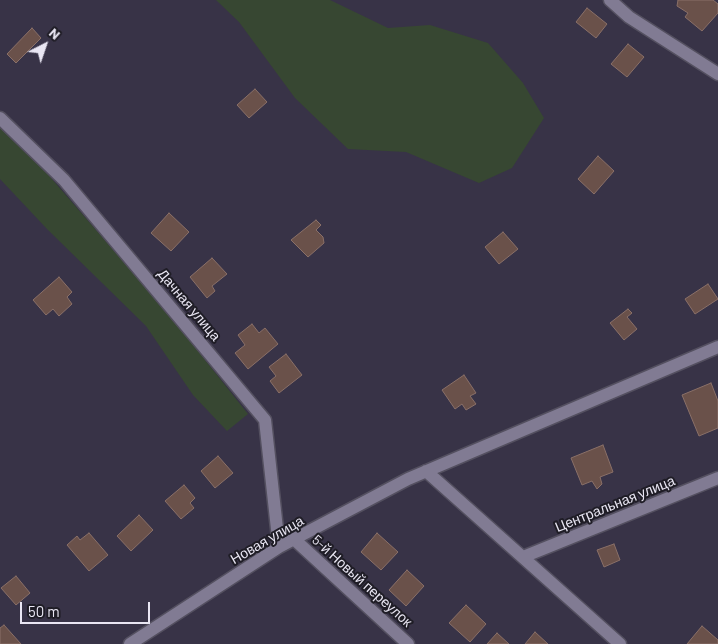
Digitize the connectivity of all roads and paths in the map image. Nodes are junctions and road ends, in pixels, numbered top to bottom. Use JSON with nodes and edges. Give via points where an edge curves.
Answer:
{"nodes":[{"id":1,"x":610,"y":0,"type":"edge"},
{"id":2,"x":718,"y":74,"type":"edge"},
{"id":3,"x":0,"y":118,"type":"edge"},
{"id":4,"x":718,"y":347,"type":"edge"},
{"id":5,"x":426,"y":471,"type":"junction"},
{"id":6,"x":718,"y":478,"type":"edge"},
{"id":7,"x":295,"y":540,"type":"junction"},
{"id":8,"x":279,"y":547,"type":"junction"},
{"id":9,"x":523,"y":557,"type":"junction"},
{"id":10,"x":130,"y":644,"type":"edge"},
{"id":11,"x":408,"y":644,"type":"edge"},
{"id":12,"x":620,"y":644,"type":"edge"}],
"edges":[{"from":1,"to":2,"type":"street","via":[[629,17]]},
{"from":3,"to":8,"type":"street","name":"Дачная улица","via":[[64,180],[266,420]]},
{"from":4,"to":5,"type":"street","name":"Новая улица"},
{"from":5,"to":7,"type":"street","name":"Новая улица"},
{"from":5,"to":9,"type":"street"},
{"from":6,"to":9,"type":"street","name":"Центральная улица"},
{"from":7,"to":8,"type":"street","name":"Новая улица"},
{"from":7,"to":11,"type":"street","name":"5-й Новый переулок"},
{"from":8,"to":10,"type":"street","name":"Новая улица"},
{"from":9,"to":12,"type":"street"}]}
